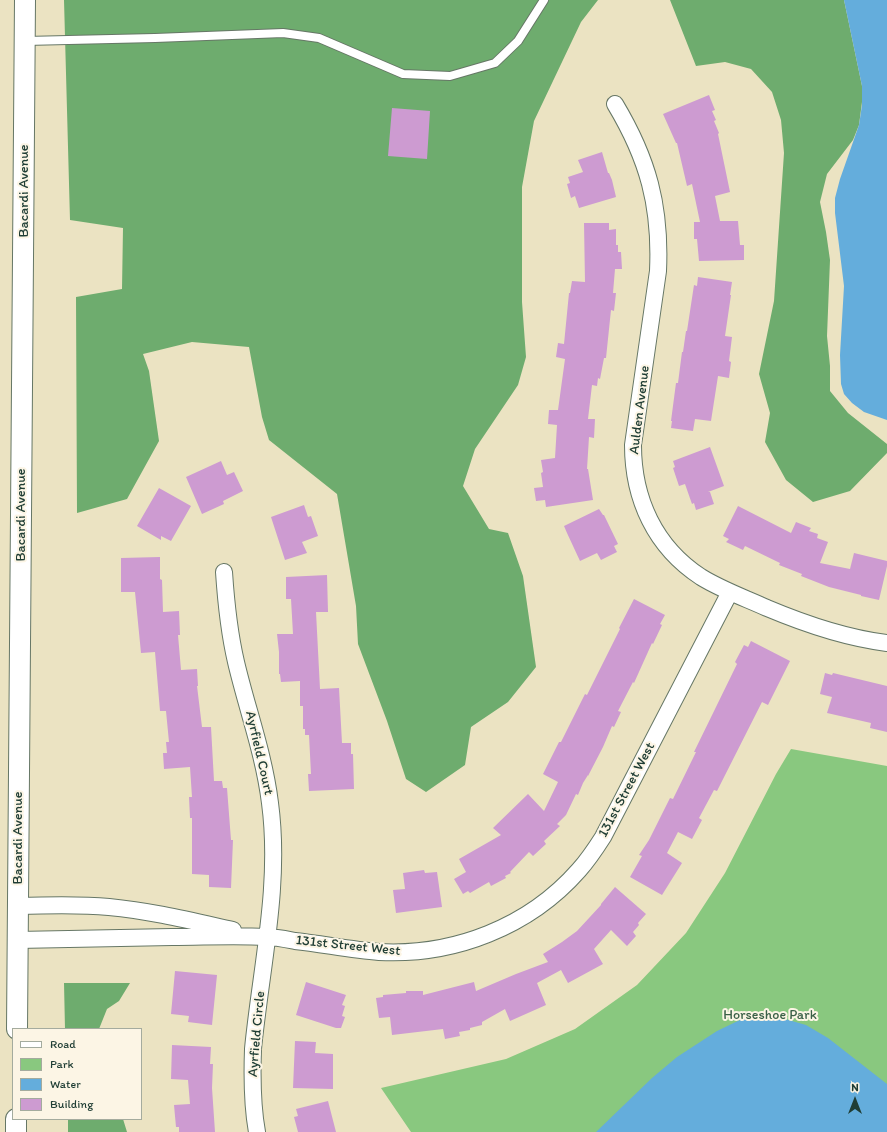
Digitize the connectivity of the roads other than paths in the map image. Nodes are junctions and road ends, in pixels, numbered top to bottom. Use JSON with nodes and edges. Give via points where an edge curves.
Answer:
{"nodes":[{"id":1,"x":25,"y":0,"type":"edge"},
{"id":2,"x":544,"y":0,"type":"edge"},
{"id":3,"x":25,"y":41,"type":"junction"},
{"id":4,"x":615,"y":104,"type":"dead end"},
{"id":5,"x":224,"y":572,"type":"dead end"},
{"id":6,"x":730,"y":592,"type":"junction"},
{"id":7,"x":887,"y":643,"type":"edge"},
{"id":8,"x":18,"y":906,"type":"junction"},
{"id":9,"x":268,"y":937,"type":"junction"},
{"id":10,"x":17,"y":940,"type":"junction"},
{"id":11,"x":17,"y":1028,"type":"edge"},
{"id":12,"x":16,"y":1120,"type":"edge"},
{"id":13,"x":16,"y":1132,"type":"edge"},
{"id":14,"x":257,"y":1132,"type":"edge"}],
"edges":[{"from":1,"to":3,"type":"street","name":"Bacardi Avenue"},
{"from":2,"to":3,"type":"lane","via":[[518,41],[495,63],[450,76],[403,74],[319,38],[283,33]]},
{"from":3,"to":8,"type":"street","name":"Bacardi Avenue"},
{"from":4,"to":6,"type":"street","name":"Aulden Avenue","via":[[636,142],[644,163],[658,227],[658,271],[633,445],[638,492],[650,521],[667,546],[689,568]]},
{"from":5,"to":9,"type":"street","name":"Ayrfield Court","via":[[235,660],[266,774],[270,803],[274,861]]},
{"from":6,"to":7,"type":"street","name":"Aulden Avenue","via":[[822,628]]},
{"from":6,"to":9,"type":"street","name":"131st Street West","via":[[604,837],[579,870],[550,898],[498,930],[479,938],[440,948],[379,952]]},
{"from":8,"to":9,"type":"street","via":[[111,907]]},
{"from":8,"to":10,"type":"street","name":"Bacardi Avenue"},
{"from":9,"to":10,"type":"street","name":"131st Street West"},
{"from":9,"to":14,"type":"street","name":"Ayrfield Circle","via":[[253,1049],[253,1102]]},
{"from":10,"to":11,"type":"street","name":"Bacardi Avenue"},
{"from":12,"to":13,"type":"street"}]}
